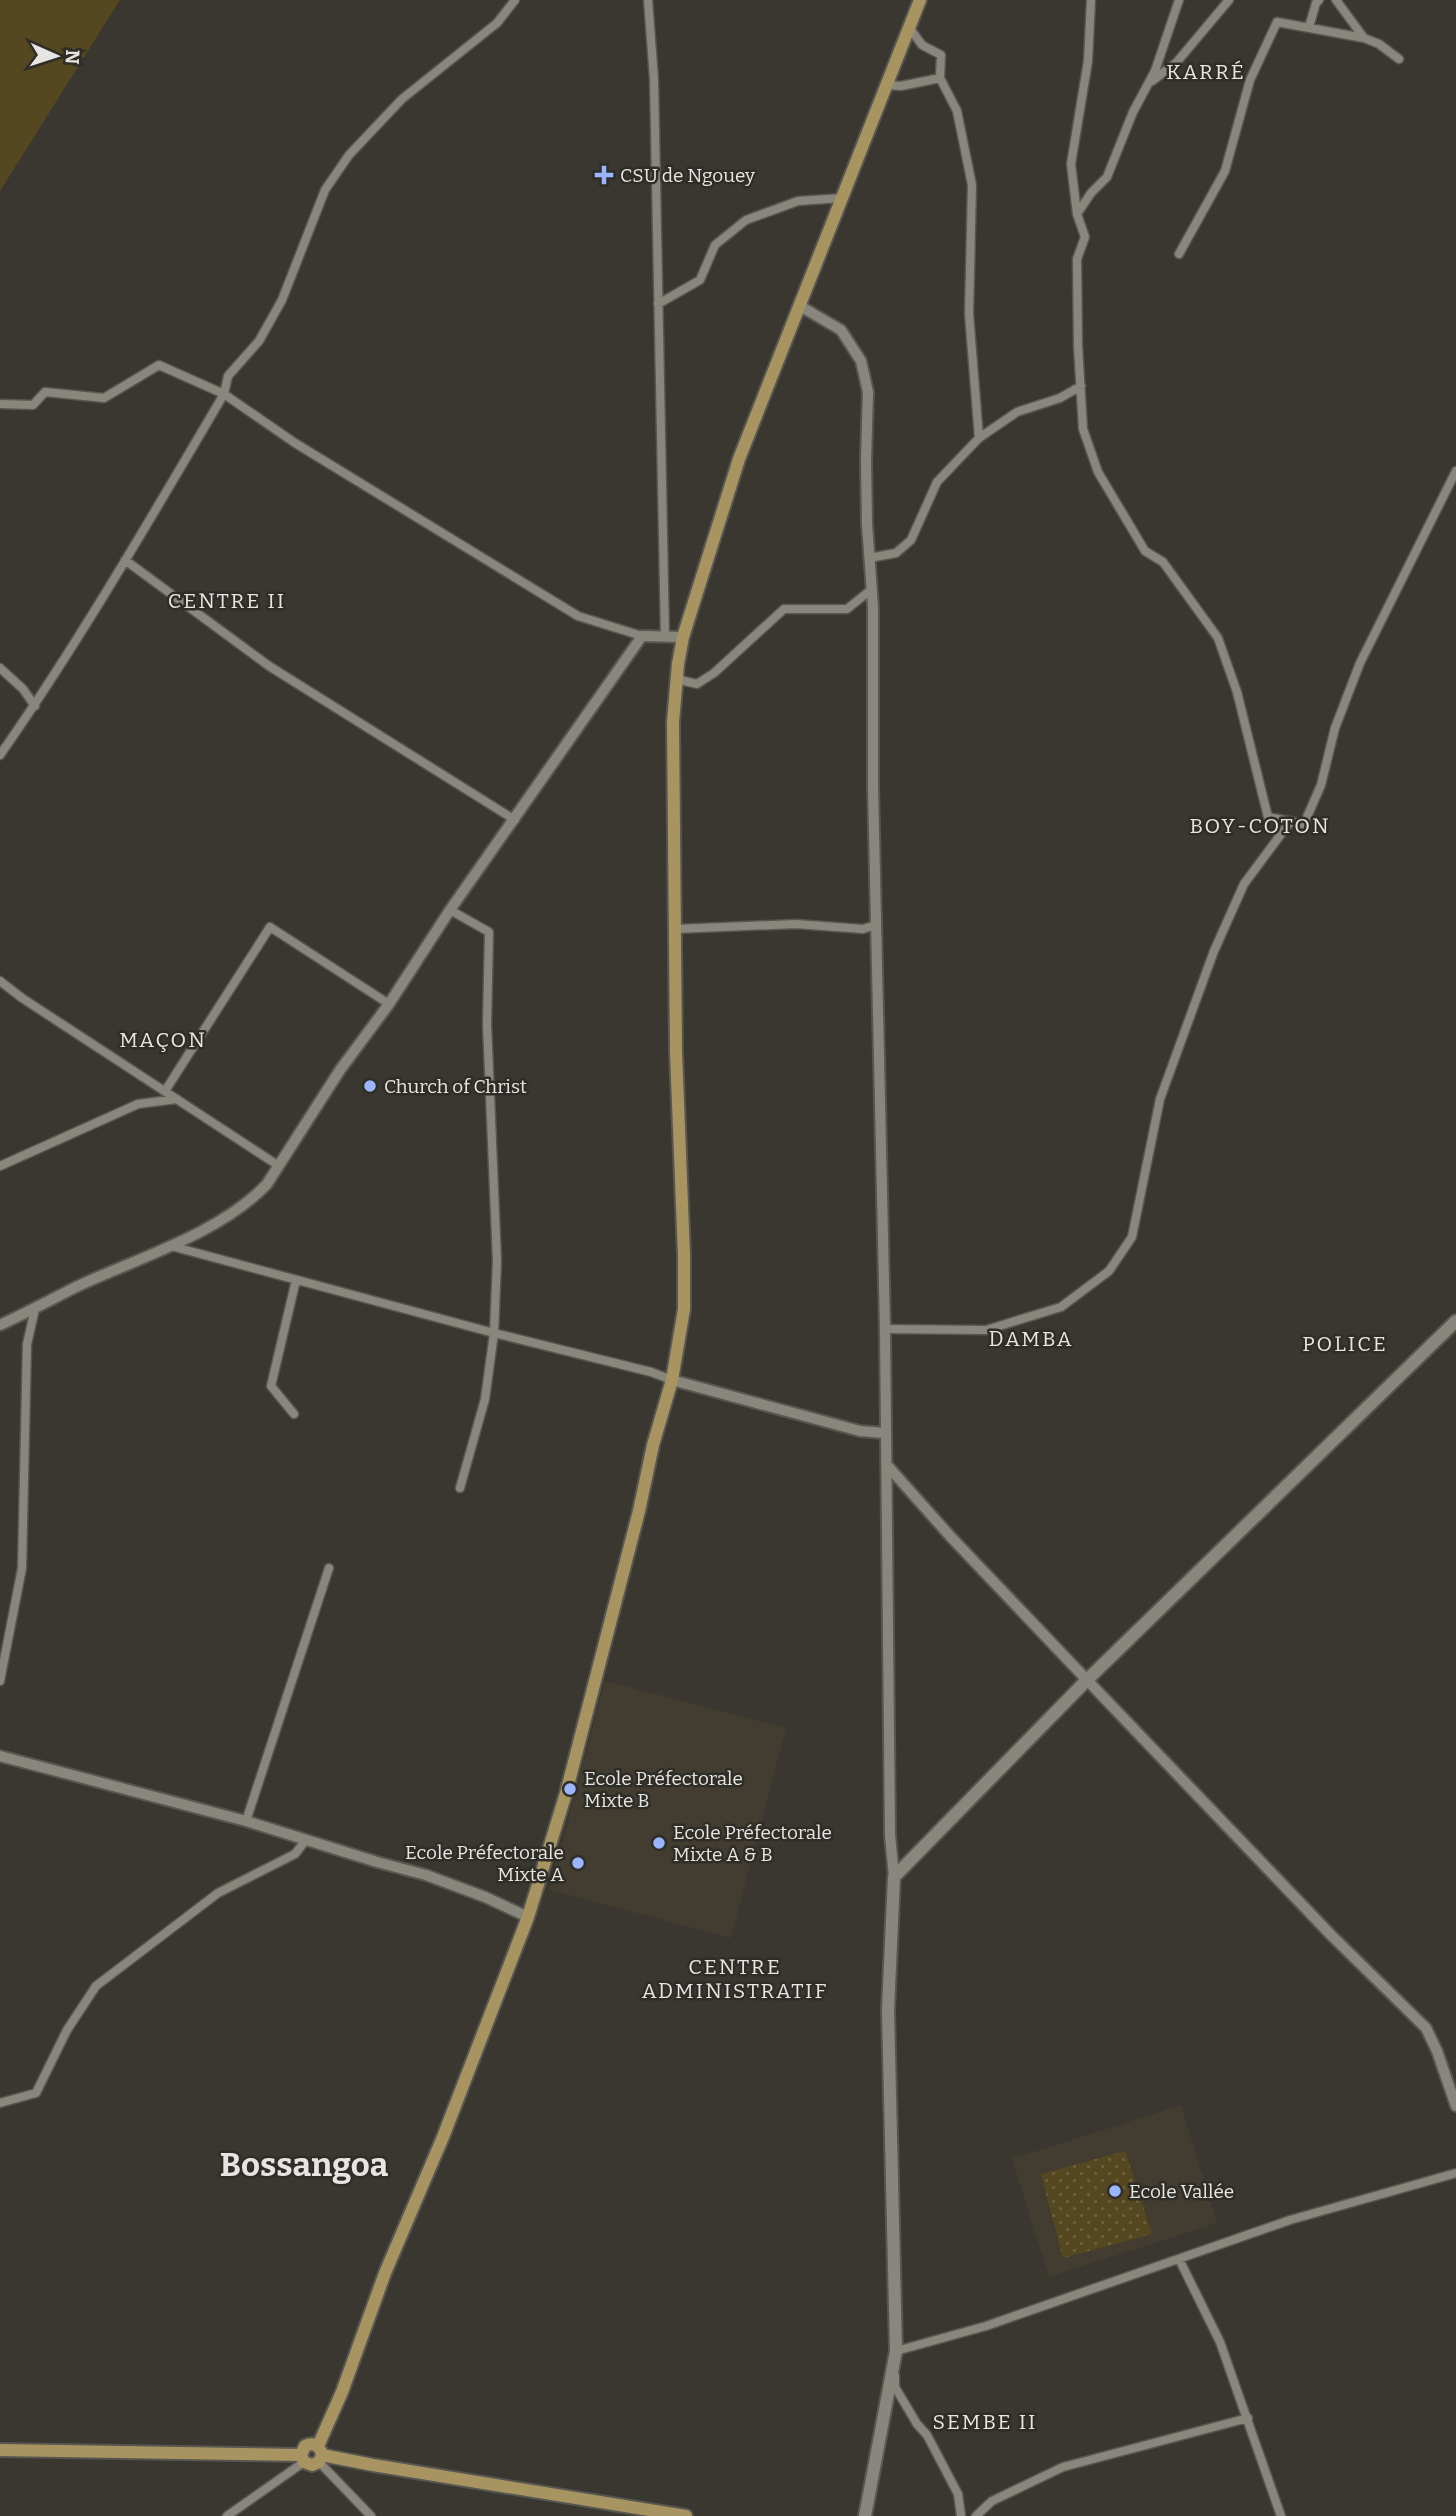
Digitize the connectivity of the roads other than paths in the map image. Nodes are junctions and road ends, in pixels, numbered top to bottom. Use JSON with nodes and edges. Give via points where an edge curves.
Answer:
{"nodes":[{"id":1,"x":515,"y":0,"type":"edge"},
{"id":2,"x":649,"y":0,"type":"edge"},
{"id":3,"x":920,"y":0,"type":"edge"},
{"id":4,"x":1091,"y":0,"type":"edge"},
{"id":5,"x":1179,"y":0,"type":"edge"},
{"id":6,"x":1229,"y":0,"type":"edge"},
{"id":7,"x":1319,"y":0,"type":"edge"},
{"id":8,"x":1336,"y":0,"type":"edge"},
{"id":9,"x":909,"y":27,"type":"junction"},
{"id":10,"x":1310,"y":27,"type":"junction"},
{"id":11,"x":1364,"y":38,"type":"junction"},
{"id":12,"x":1399,"y":59,"type":"dead end"},
{"id":13,"x":940,"y":78,"type":"junction"},
{"id":14,"x":1149,"y":83,"type":"junction"},
{"id":15,"x":887,"y":85,"type":"junction"},
{"id":16,"x":842,"y":198,"type":"junction"},
{"id":17,"x":1077,"y":214,"type":"junction"},
{"id":18,"x":1179,"y":254,"type":"dead end"},
{"id":19,"x":658,"y":303,"type":"junction"},
{"id":20,"x":800,"y":306,"type":"junction"},
{"id":21,"x":1081,"y":386,"type":"junction"},
{"id":22,"x":224,"y":394,"type":"junction"},
{"id":23,"x":0,"y":404,"type":"edge"},
{"id":24,"x":979,"y":438,"type":"junction"},
{"id":25,"x":1456,"y":471,"type":"edge"},
{"id":26,"x":869,"y":558,"type":"junction"},
{"id":27,"x":125,"y":560,"type":"junction"},
{"id":28,"x":872,"y":589,"type":"junction"},
{"id":29,"x":642,"y":636,"type":"junction"},
{"id":30,"x":683,"y":636,"type":"junction"},
{"id":31,"x":665,"y":637,"type":"junction"},
{"id":32,"x":0,"y":668,"type":"edge"},
{"id":33,"x":676,"y":679,"type":"junction"},
{"id":34,"x":34,"y":706,"type":"junction"},
{"id":35,"x":0,"y":755,"type":"edge"},
{"id":36,"x":515,"y":820,"type":"junction"},
{"id":37,"x":1290,"y":822,"type":"junction"},
{"id":38,"x":450,"y":910,"type":"junction"},
{"id":39,"x":876,"y":925,"type":"junction"},
{"id":40,"x":675,"y":929,"type":"junction"},
{"id":41,"x":0,"y":981,"type":"edge"},
{"id":42,"x":389,"y":1004,"type":"junction"},
{"id":43,"x":165,"y":1091,"type":"junction"},
{"id":44,"x":177,"y":1098,"type":"junction"},
{"id":45,"x":0,"y":1166,"type":"edge"},
{"id":46,"x":279,"y":1166,"type":"junction"},
{"id":47,"x":170,"y":1246,"type":"junction"},
{"id":48,"x":296,"y":1280,"type":"junction"},
{"id":49,"x":35,"y":1309,"type":"junction"},
{"id":50,"x":1456,"y":1321,"type":"edge"},
{"id":51,"x":0,"y":1325,"type":"edge"},
{"id":52,"x":885,"y":1329,"type":"junction"},
{"id":53,"x":494,"y":1333,"type":"junction"},
{"id":54,"x":672,"y":1380,"type":"junction"},
{"id":55,"x":294,"y":1414,"type":"dead end"},
{"id":56,"x":884,"y":1433,"type":"junction"},
{"id":57,"x":886,"y":1464,"type":"junction"},
{"id":58,"x":460,"y":1488,"type":"dead end"},
{"id":59,"x":329,"y":1567,"type":"dead end"},
{"id":60,"x":1087,"y":1680,"type":"junction"},
{"id":61,"x":0,"y":1681,"type":"edge"},
{"id":62,"x":0,"y":1756,"type":"edge"},
{"id":63,"x":246,"y":1821,"type":"junction"},
{"id":64,"x":306,"y":1840,"type":"junction"},
{"id":65,"x":894,"y":1877,"type":"junction"},
{"id":66,"x":528,"y":1917,"type":"junction"},
{"id":67,"x":0,"y":2102,"type":"edge"},
{"id":68,"x":1456,"y":2106,"type":"edge"},
{"id":69,"x":1456,"y":2173,"type":"edge"},
{"id":70,"x":1179,"y":2259,"type":"junction"},
{"id":71,"x":896,"y":2351,"type":"junction"},
{"id":72,"x":895,"y":2367,"type":"junction"},
{"id":73,"x":1248,"y":2418,"type":"junction"},
{"id":74,"x":0,"y":2450,"type":"edge"},
{"id":75,"x":320,"y":2454,"type":"junction"},
{"id":76,"x":302,"y":2459,"type":"junction"},
{"id":77,"x":227,"y":2516,"type":"edge"},
{"id":78,"x":371,"y":2516,"type":"edge"},
{"id":79,"x":686,"y":2516,"type":"edge"},
{"id":80,"x":865,"y":2516,"type":"edge"},
{"id":81,"x":961,"y":2516,"type":"edge"},
{"id":82,"x":976,"y":2516,"type":"edge"},
{"id":83,"x":1281,"y":2516,"type":"edge"}],
"edges":[{"from":1,"to":22,"type":"street","via":[[497,23],[402,99],[349,156],[325,190],[282,300],[259,341],[228,376]]},
{"from":2,"to":19,"type":"street"},
{"from":3,"to":9,"type":"main road"},
{"from":4,"to":17,"type":"street","via":[[1088,61],[1070,164]]},
{"from":5,"to":14,"type":"street"},
{"from":6,"to":14,"type":"street","via":[[1176,63]]},
{"from":7,"to":10,"type":"street"},
{"from":8,"to":11,"type":"street"},
{"from":9,"to":13,"type":"street","via":[[922,45],[941,55]]},
{"from":9,"to":15,"type":"main road"},
{"from":10,"to":11,"type":"street"},
{"from":10,"to":18,"type":"street","via":[[1277,22],[1250,80],[1225,170]]},
{"from":11,"to":12,"type":"street"},
{"from":13,"to":15,"type":"street"},
{"from":13,"to":24,"type":"street","via":[[957,111],[972,186],[969,314]]},
{"from":14,"to":17,"type":"street","via":[[1107,177]]},
{"from":15,"to":16,"type":"main road"},
{"from":16,"to":19,"type":"street","via":[[798,201],[746,220],[715,245],[700,280]]},
{"from":16,"to":20,"type":"main road"},
{"from":17,"to":21,"type":"street","via":[[1085,237],[1077,258]]},
{"from":19,"to":31,"type":"street"},
{"from":20,"to":26,"type":"street","via":[[841,330],[864,370]]},
{"from":20,"to":30,"type":"main road","via":[[739,459]]},
{"from":21,"to":24,"type":"street","via":[[1017,412]]},
{"from":21,"to":37,"type":"street","via":[[1083,429],[1098,472],[1145,551],[1163,562],[1218,638],[1237,692],[1268,817]]},
{"from":22,"to":23,"type":"street","via":[[159,365],[104,398],[46,392],[33,405]]},
{"from":22,"to":27,"type":"street"},
{"from":22,"to":29,"type":"street","via":[[295,443],[578,616]]},
{"from":24,"to":26,"type":"street","via":[[937,482],[911,540],[896,553]]},
{"from":25,"to":37,"type":"street","via":[[1360,663],[1304,824]]},
{"from":26,"to":28,"type":"street"},
{"from":27,"to":34,"type":"street"},
{"from":27,"to":36,"type":"street","via":[[269,666]]},
{"from":28,"to":33,"type":"street","via":[[847,609],[784,609],[714,673],[697,684]]},
{"from":28,"to":39,"type":"street"},
{"from":29,"to":31,"type":"street"},
{"from":29,"to":36,"type":"street"},
{"from":30,"to":31,"type":"street"},
{"from":30,"to":33,"type":"main road"},
{"from":32,"to":34,"type":"street"},
{"from":33,"to":40,"type":"main road"},
{"from":34,"to":35,"type":"street"},
{"from":36,"to":38,"type":"street"},
{"from":37,"to":52,"type":"street","via":[[1244,884],[1214,951],[1160,1099],[1132,1237],[1109,1272],[1061,1307],[986,1330]]},
{"from":38,"to":42,"type":"street"},
{"from":38,"to":53,"type":"street","via":[[489,932],[487,1024],[497,1261]]},
{"from":39,"to":40,"type":"street","via":[[863,929],[796,924]]},
{"from":39,"to":52,"type":"street"},
{"from":40,"to":54,"type":"main road","via":[[684,1309]]},
{"from":41,"to":43,"type":"street"},
{"from":42,"to":43,"type":"street","via":[[270,927]]},
{"from":42,"to":46,"type":"street"},
{"from":43,"to":44,"type":"street"},
{"from":44,"to":45,"type":"street","via":[[138,1104]]},
{"from":44,"to":46,"type":"street"},
{"from":46,"to":47,"type":"street","via":[[253,1198]]},
{"from":47,"to":48,"type":"street"},
{"from":47,"to":49,"type":"street"},
{"from":48,"to":53,"type":"street"},
{"from":48,"to":55,"type":"street","via":[[271,1386]]},
{"from":49,"to":51,"type":"street"},
{"from":49,"to":61,"type":"street","via":[[27,1344],[22,1568]]},
{"from":50,"to":60,"type":"main road"},
{"from":52,"to":56,"type":"street"},
{"from":53,"to":54,"type":"street"},
{"from":53,"to":58,"type":"street","via":[[485,1399]]},
{"from":54,"to":56,"type":"street","via":[[860,1431]]},
{"from":54,"to":66,"type":"main road","via":[[568,1783]]},
{"from":56,"to":57,"type":"street"},
{"from":57,"to":60,"type":"street"},
{"from":57,"to":65,"type":"street"},
{"from":59,"to":63,"type":"street"},
{"from":60,"to":65,"type":"main road"},
{"from":60,"to":68,"type":"street","via":[[1426,2028]]},
{"from":62,"to":63,"type":"street"},
{"from":63,"to":64,"type":"street"},
{"from":64,"to":66,"type":"street","via":[[426,1875]]},
{"from":64,"to":67,"type":"street","via":[[295,1854],[218,1894],[96,1986],[67,2030],[36,2093]]},
{"from":65,"to":71,"type":"main road","via":[[888,2010]]},
{"from":66,"to":75,"type":"main road","via":[[385,2273]]},
{"from":69,"to":70,"type":"street","via":[[1290,2220]]},
{"from":70,"to":71,"type":"street","via":[[986,2326]]},
{"from":70,"to":73,"type":"street","via":[[1220,2342]]},
{"from":71,"to":72,"type":"main road"},
{"from":72,"to":80,"type":"main road"},
{"from":72,"to":81,"type":"street","via":[[895,2387],[958,2494]]},
{"from":73,"to":82,"type":"street","via":[[1063,2467],[992,2501]]},
{"from":73,"to":83,"type":"street"},
{"from":74,"to":76,"type":"main road"},
{"from":75,"to":76,"type":"main road","via":[[312,2465]]},
{"from":75,"to":76,"type":"main road","via":[[309,2444]]},
{"from":75,"to":78,"type":"street"},
{"from":75,"to":79,"type":"main road"},
{"from":76,"to":77,"type":"street"}]}
